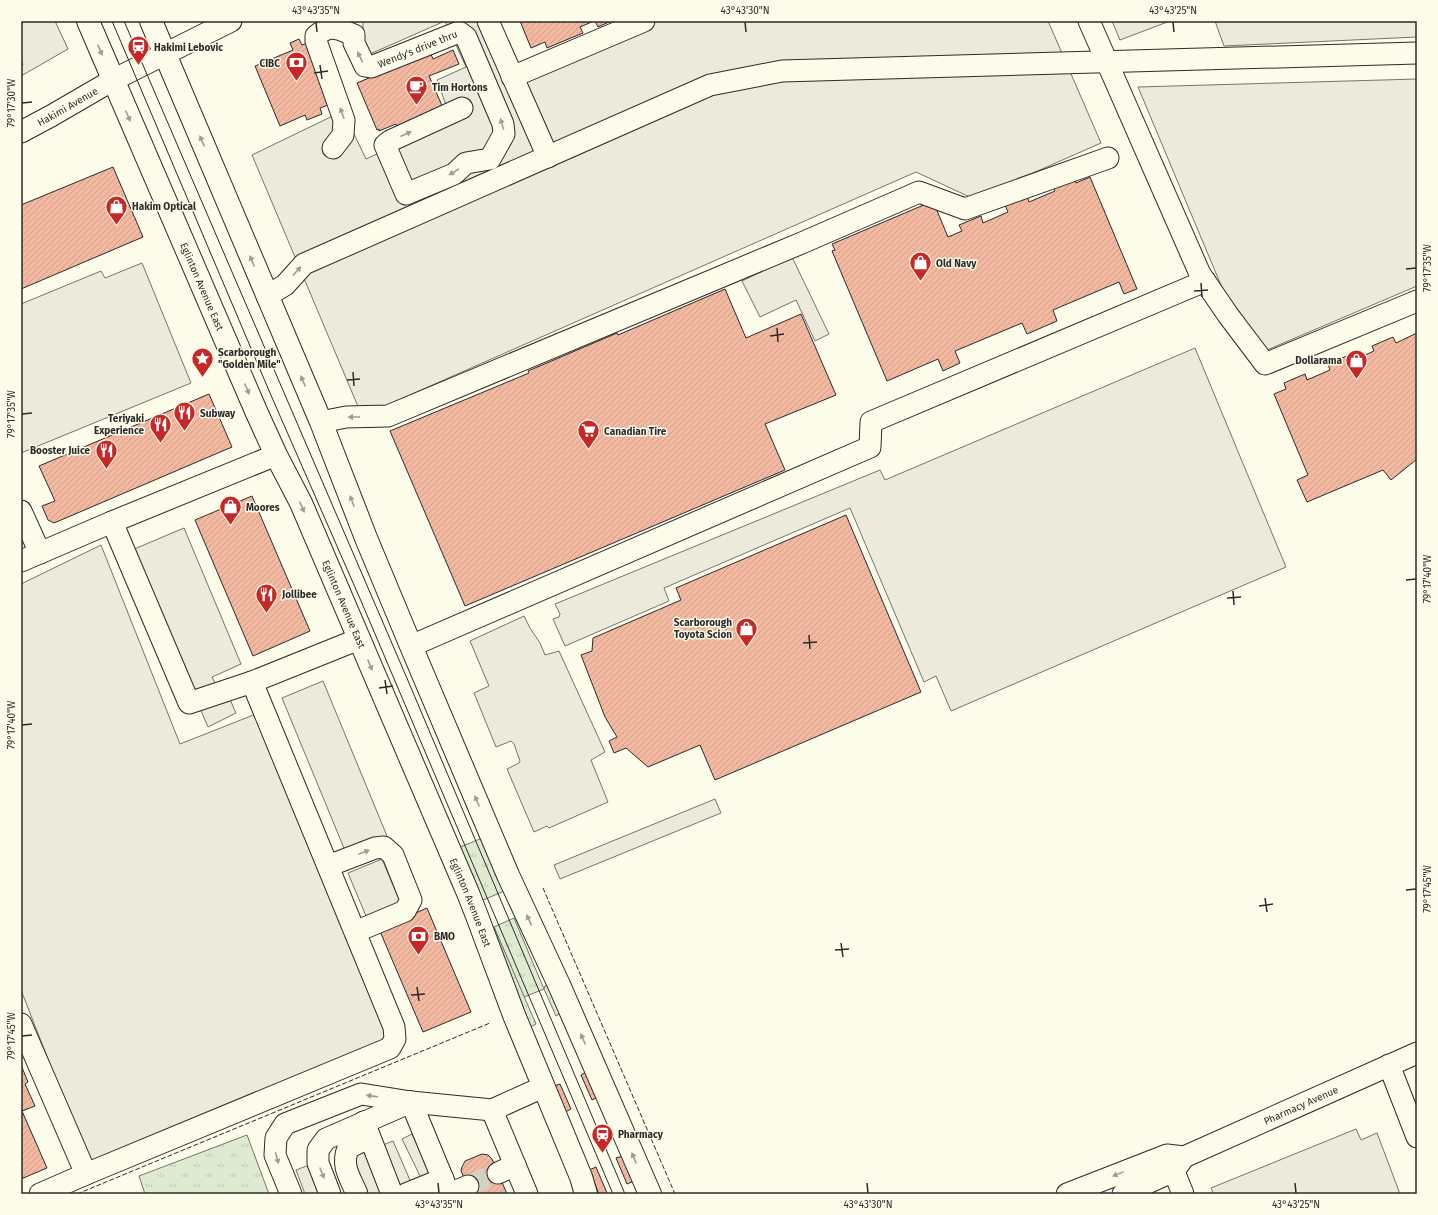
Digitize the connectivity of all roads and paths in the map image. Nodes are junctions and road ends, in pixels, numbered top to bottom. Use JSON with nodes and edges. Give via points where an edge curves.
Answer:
{"nodes":[{"id":1,"x":88,"y":21,"type":"edge"},
{"id":2,"x":151,"y":21,"type":"edge"},
{"id":3,"x":231,"y":21,"type":"edge"},
{"id":4,"x":488,"y":21,"type":"edge"},
{"id":5,"x":644,"y":21,"type":"edge"},
{"id":6,"x":1089,"y":21,"type":"edge"},
{"id":7,"x":165,"y":53,"type":"junction"},
{"id":8,"x":1417,"y":53,"type":"edge"},
{"id":9,"x":1107,"y":62,"type":"junction"},
{"id":10,"x":512,"y":77,"type":"junction"},
{"id":11,"x":113,"y":80,"type":"junction"},
{"id":12,"x":462,"y":108,"type":"dead end"},
{"id":13,"x":21,"y":132,"type":"edge"},
{"id":14,"x":333,"y":148,"type":"dead end"},
{"id":15,"x":548,"y":157,"type":"junction"},
{"id":16,"x":1108,"y":158,"type":"dead end"},
{"id":17,"x":1205,"y":281,"type":"junction"},
{"id":18,"x":267,"y":296,"type":"junction"},
{"id":19,"x":1417,"y":301,"type":"edge"},
{"id":20,"x":321,"y":422,"type":"junction"},
{"id":21,"x":276,"y":455,"type":"junction"},
{"id":22,"x":21,"y":512,"type":"edge"},
{"id":23,"x":112,"y":522,"type":"junction"},
{"id":24,"x":40,"y":553,"type":"junction"},
{"id":25,"x":21,"y":561,"type":"edge"},
{"id":26,"x":359,"y":639,"type":"junction"},
{"id":27,"x":410,"y":646,"type":"junction"},
{"id":28,"x":252,"y":682,"type":"junction"},
{"id":29,"x":328,"y":866,"type":"junction"},
{"id":30,"x":355,"y":932,"type":"junction"},
{"id":31,"x":21,"y":1024,"type":"edge"},
{"id":32,"x":1417,"y":1053,"type":"edge"},
{"id":33,"x":1389,"y":1065,"type":"junction"},
{"id":34,"x":543,"y":1087,"type":"junction"},
{"id":35,"x":411,"y":1102,"type":"junction"},
{"id":36,"x":492,"y":1110,"type":"junction"},
{"id":37,"x":364,"y":1122,"type":"junction"},
{"id":38,"x":338,"y":1134,"type":"junction"},
{"id":39,"x":1417,"y":1138,"type":"edge"},
{"id":40,"x":1165,"y":1170,"type":"edge"},
{"id":41,"x":86,"y":1174,"type":"junction"},
{"id":42,"x":468,"y":1186,"type":"tunnel mouth"},
{"id":43,"x":447,"y":1189,"type":"edge"},
{"id":44,"x":40,"y":1194,"type":"edge"},
{"id":45,"x":291,"y":1194,"type":"edge"},
{"id":46,"x":330,"y":1194,"type":"edge"},
{"id":47,"x":346,"y":1194,"type":"edge"},
{"id":48,"x":357,"y":1194,"type":"edge"},
{"id":49,"x":392,"y":1194,"type":"edge"},
{"id":50,"x":406,"y":1194,"type":"edge"},
{"id":51,"x":527,"y":1194,"type":"edge"},
{"id":52,"x":586,"y":1194,"type":"edge"},
{"id":53,"x":650,"y":1194,"type":"edge"},
{"id":54,"x":1067,"y":1194,"type":"edge"},
{"id":55,"x":1123,"y":1194,"type":"edge"},
{"id":56,"x":1183,"y":1194,"type":"edge"}],
"edges":[{"from":1,"to":11,"type":"main road","name":"Eglinton Avenue East","one_way":true},
{"from":2,"to":7,"type":"main road"},
{"from":3,"to":7,"type":"street","name":"Hakimi Avenue"},
{"from":4,"to":10,"type":"street"},
{"from":5,"to":10,"type":"street"},
{"from":6,"to":9,"type":"street"},
{"from":7,"to":11,"type":"street","name":"Hakimi Avenue"},
{"from":18,"to":7,"type":"main road","one_way":true},
{"from":8,"to":9,"type":"street"},
{"from":9,"to":15,"type":"street","via":[[782,71],[710,85]]},
{"from":9,"to":17,"type":"street"},
{"from":10,"to":15,"type":"street"},
{"from":11,"to":13,"type":"street","name":"Hakimi Avenue"},
{"from":11,"to":21,"type":"main road","name":"Eglinton Avenue East","one_way":true},
{"from":14,"to":12,"type":"street","name":"Wendy's drive thru","one_way":true,"via":[[343,135],[344,120],[316,41],[316,36],[324,30],[335,28],[354,35],[354,43],[365,66],[371,67],[459,32],[466,38],[503,124],[504,134],[490,159],[466,163],[454,174],[406,194],[385,145]]},
{"from":18,"to":15,"type":"street","one_way":true,"via":[[285,284],[304,264]]},
{"from":16,"to":20,"type":"street","one_way":true,"via":[[965,209],[920,192],[388,416],[346,417]]},
{"from":17,"to":19,"type":"street","via":[[1265,364]]},
{"from":17,"to":27,"type":"street","via":[[871,422],[870,447]]},
{"from":20,"to":18,"type":"main road","one_way":true},
{"from":27,"to":20,"type":"main road","one_way":true},
{"from":21,"to":23,"type":"street"},
{"from":21,"to":26,"type":"main road","name":"Eglinton Avenue East","one_way":true,"via":[[301,503]]},
{"from":22,"to":24,"type":"street"},
{"from":23,"to":24,"type":"street"},
{"from":23,"to":28,"type":"street","via":[[189,703]]},
{"from":24,"to":25,"type":"street"},
{"from":26,"to":28,"type":"street"},
{"from":26,"to":34,"type":"main road","name":"Eglinton Avenue East","one_way":true,"via":[[478,916]]},
{"from":53,"to":27,"type":"main road","one_way":true,"via":[[508,875]]},
{"from":28,"to":29,"type":"street"},
{"from":29,"to":30,"type":"street"},
{"from":29,"to":30,"type":"street","one_way":true,"via":[[375,848],[384,847],[393,854],[411,900],[405,911]]},
{"from":30,"to":41,"type":"street","via":[[394,1027],[395,1039],[390,1048]]},
{"from":31,"to":41,"type":"street"},
{"from":32,"to":33,"type":"street","name":"Pharmacy Avenue"},
{"from":33,"to":39,"type":"street"},
{"from":33,"to":40,"type":"street","name":"Pharmacy Avenue"},
{"from":34,"to":36,"type":"street"},
{"from":34,"to":52,"type":"main road","name":"Eglinton Avenue East"},
{"from":35,"to":36,"type":"street"},
{"from":35,"to":37,"type":"street"},
{"from":35,"to":43,"type":"street"},
{"from":35,"to":45,"type":"street","one_way":true,"via":[[361,1094],[285,1124],[276,1138],[275,1155]]},
{"from":36,"to":51,"type":"street","via":[[506,1169]]},
{"from":37,"to":38,"type":"street"},
{"from":37,"to":48,"type":"street","via":[[360,1142],[348,1148],[344,1157]]},
{"from":37,"to":49,"type":"street"},
{"from":38,"to":46,"type":"street","one_way":true,"via":[[326,1139],[318,1150],[318,1163]]},
{"from":38,"to":47,"type":"street","via":[[332,1151],[333,1165]]},
{"from":40,"to":54,"type":"street","name":"Pharmacy Avenue","one_way":true},
{"from":40,"to":55,"type":"street","name":"Pharmacy Avenue"},
{"from":40,"to":56,"type":"street"},
{"from":41,"to":44,"type":"street"},
{"from":42,"to":43,"type":"street"},
{"from":43,"to":50,"type":"street"}]}
